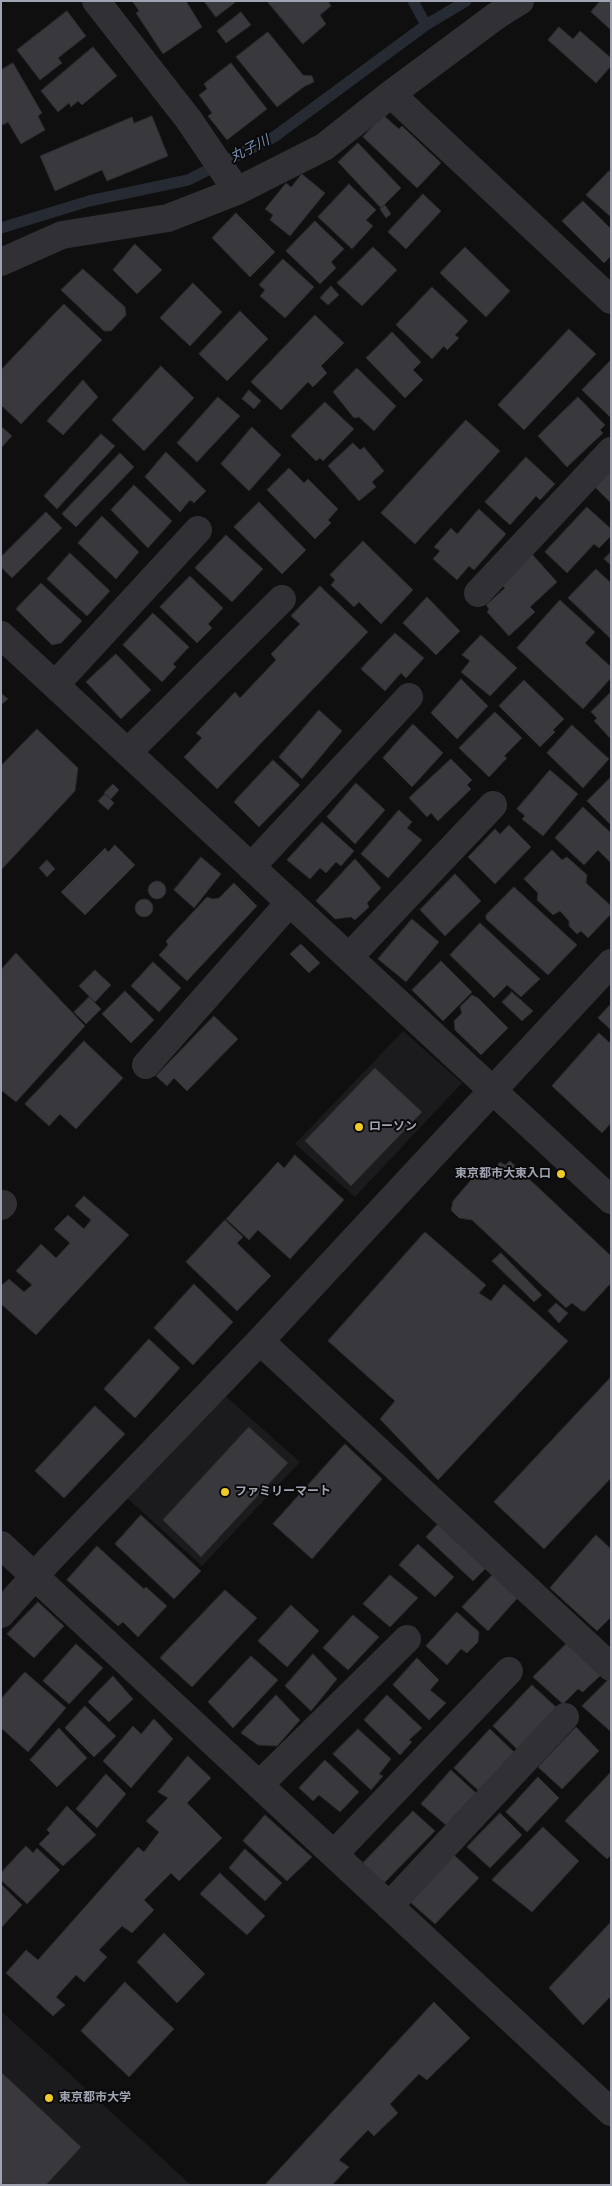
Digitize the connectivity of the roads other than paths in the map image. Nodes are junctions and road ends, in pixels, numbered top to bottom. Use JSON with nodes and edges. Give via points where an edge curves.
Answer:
{"nodes":[{"id":1,"x":96,"y":1,"type":"edge"},
{"id":2,"x":520,"y":1,"type":"edge"},
{"id":3,"x":391,"y":94,"type":"junction"},
{"id":4,"x":237,"y":191,"type":"junction"},
{"id":5,"x":1,"y":262,"type":"edge"},
{"id":6,"x":608,"y":293,"type":"edge"},
{"id":7,"x":611,"y":451,"type":"edge"},
{"id":8,"x":198,"y":530,"type":"dead end"},
{"id":9,"x":478,"y":593,"type":"dead end"},
{"id":10,"x":282,"y":599,"type":"dead end"},
{"id":11,"x":1,"y":635,"type":"edge"},
{"id":12,"x":55,"y":685,"type":"junction"},
{"id":13,"x":408,"y":697,"type":"dead end"},
{"id":14,"x":128,"y":752,"type":"junction"},
{"id":15,"x":493,"y":804,"type":"dead end"},
{"id":16,"x":251,"y":867,"type":"junction"},
{"id":17,"x":290,"y":902,"type":"junction"},
{"id":18,"x":349,"y":957,"type":"junction"},
{"id":19,"x":611,"y":963,"type":"edge"},
{"id":20,"x":146,"y":1065,"type":"dead end"},
{"id":21,"x":492,"y":1090,"type":"junction"},
{"id":22,"x":611,"y":1200,"type":"edge"},
{"id":23,"x":260,"y":1341,"type":"junction"},
{"id":24,"x":1,"y":1545,"type":"edge"},
{"id":25,"x":35,"y":1576,"type":"junction"},
{"id":26,"x":1,"y":1614,"type":"edge"},
{"id":27,"x":407,"y":1639,"type":"dead end"},
{"id":28,"x":611,"y":1667,"type":"edge"},
{"id":29,"x":509,"y":1671,"type":"dead end"},
{"id":30,"x":565,"y":1717,"type":"dead end"},
{"id":31,"x":260,"y":1785,"type":"junction"},
{"id":32,"x":334,"y":1854,"type":"junction"},
{"id":33,"x":389,"y":1906,"type":"junction"},
{"id":34,"x":611,"y":2112,"type":"edge"}],
"edges":[{"from":1,"to":4,"type":"street","via":[[189,120]]},
{"from":2,"to":3,"type":"street"},
{"from":3,"to":4,"type":"street","via":[[324,147]]},
{"from":3,"to":6,"type":"street"},
{"from":4,"to":5,"type":"street","via":[[168,218],[62,235]]},
{"from":7,"to":9,"type":"street"},
{"from":8,"to":12,"type":"street"},
{"from":10,"to":14,"type":"street"},
{"from":11,"to":12,"type":"street"},
{"from":12,"to":14,"type":"street"},
{"from":13,"to":16,"type":"street"},
{"from":14,"to":16,"type":"street"},
{"from":15,"to":18,"type":"street"},
{"from":16,"to":17,"type":"street"},
{"from":17,"to":18,"type":"street"},
{"from":17,"to":20,"type":"street"},
{"from":18,"to":21,"type":"street"},
{"from":19,"to":21,"type":"street"},
{"from":21,"to":22,"type":"street"},
{"from":21,"to":23,"type":"street"},
{"from":23,"to":25,"type":"street"},
{"from":23,"to":28,"type":"street"},
{"from":24,"to":25,"type":"street"},
{"from":25,"to":26,"type":"street"},
{"from":25,"to":31,"type":"street"},
{"from":27,"to":31,"type":"street"},
{"from":29,"to":32,"type":"street"},
{"from":30,"to":33,"type":"street"},
{"from":31,"to":32,"type":"street"},
{"from":32,"to":33,"type":"street"},
{"from":33,"to":34,"type":"street"}]}
